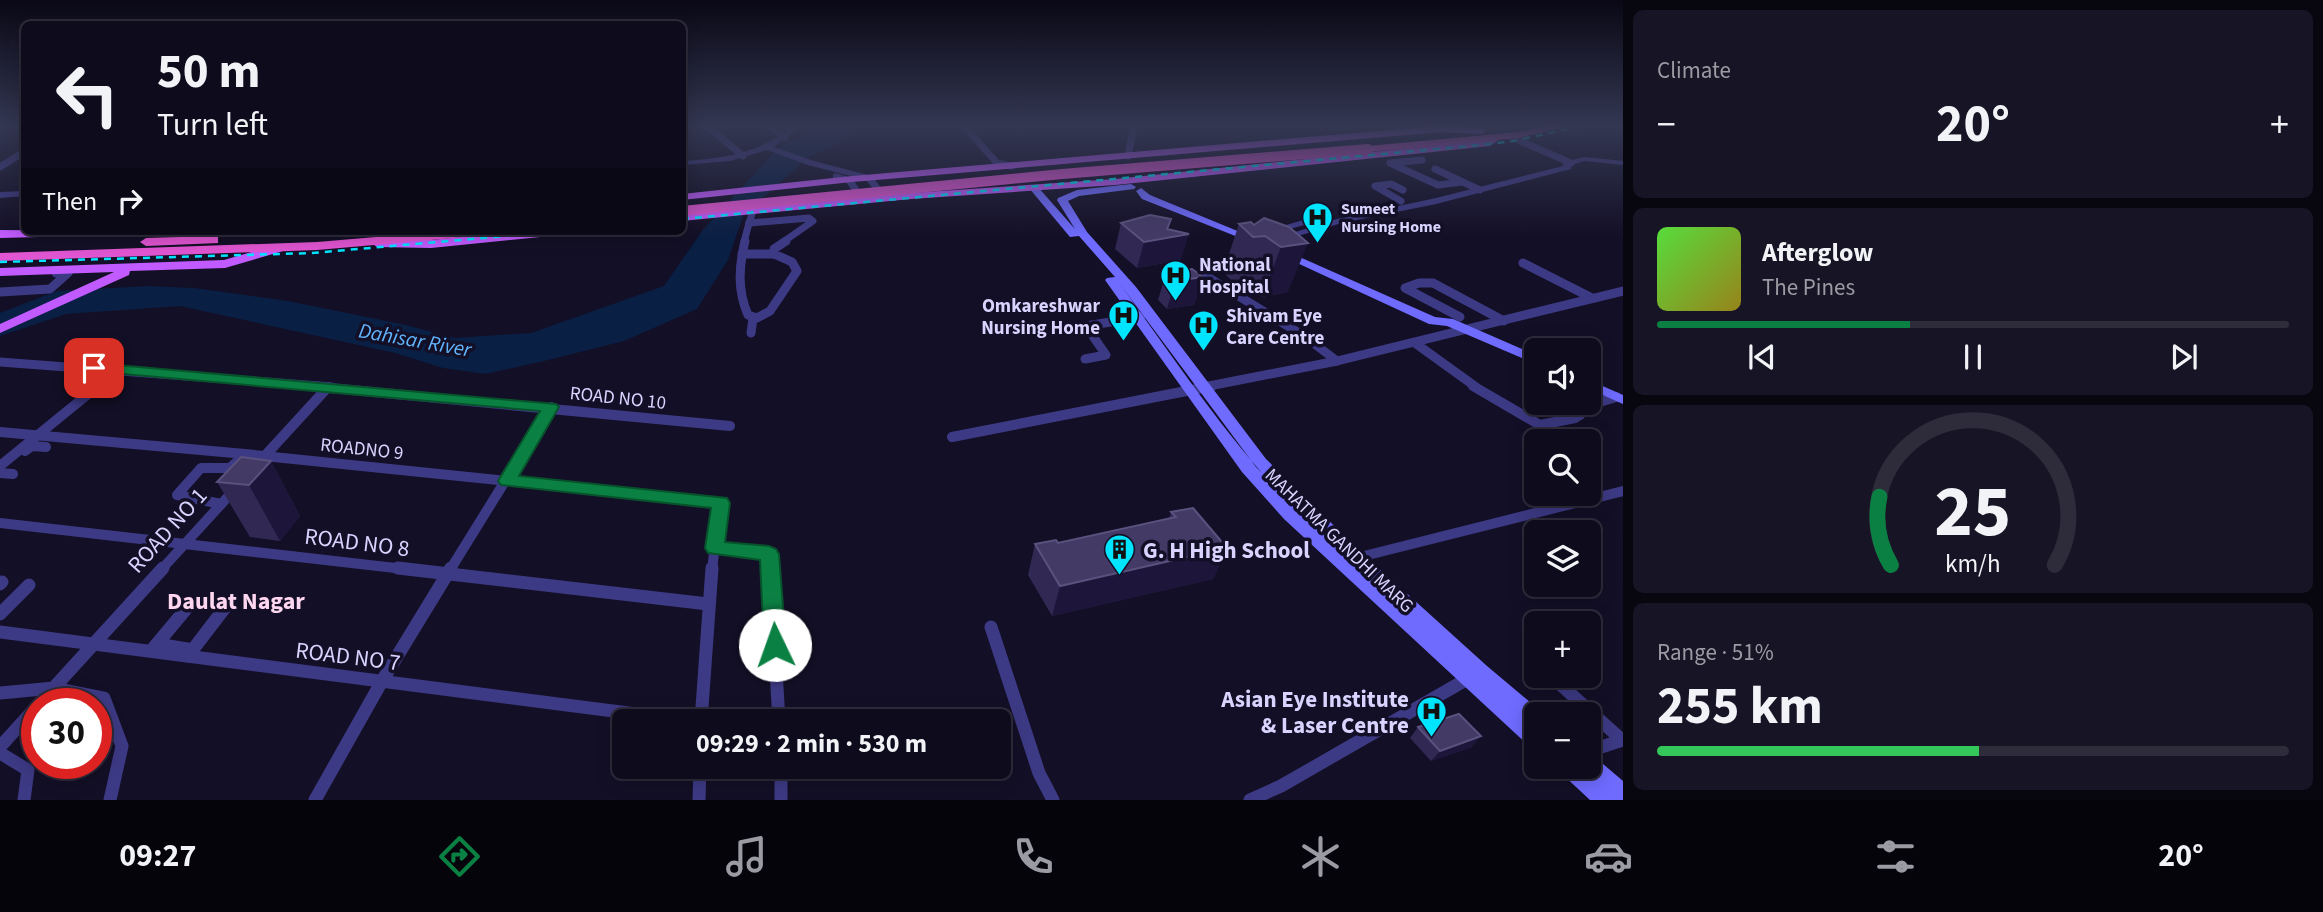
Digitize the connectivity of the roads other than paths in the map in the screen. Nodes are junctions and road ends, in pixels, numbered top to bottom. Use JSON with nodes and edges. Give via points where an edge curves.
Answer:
{"nodes":[{"id":1,"x":805,"y":163,"type":"edge"},
{"id":2,"x":999,"y":163,"type":"edge"},
{"id":3,"x":1042,"y":163,"type":"edge"},
{"id":4,"x":1126,"y":163,"type":"edge"},
{"id":5,"x":1135,"y":163,"type":"edge"},
{"id":6,"x":1177,"y":163,"type":"edge"},
{"id":7,"x":1311,"y":163,"type":"edge"},
{"id":8,"x":1391,"y":163,"type":"edge"},
{"id":9,"x":1569,"y":164,"type":"joint"},
{"id":10,"x":812,"y":166,"type":"junction"},
{"id":11,"x":1011,"y":166,"type":"junction"},
{"id":12,"x":1435,"y":169,"type":"dead end"},
{"id":13,"x":869,"y":178,"type":"junction"},
{"id":14,"x":849,"y":180,"type":"junction"},
{"id":15,"x":1466,"y":183,"type":"junction"},
{"id":16,"x":797,"y":185,"type":"junction"},
{"id":17,"x":1121,"y":185,"type":"junction"},
{"id":18,"x":0,"y":188,"type":"edge"},
{"id":19,"x":21,"y":188,"type":"edge"},
{"id":20,"x":1034,"y":188,"type":"junction"},
{"id":21,"x":1403,"y":190,"type":"dead end"},
{"id":22,"x":1480,"y":190,"type":"junction"},
{"id":23,"x":21,"y":194,"type":"edge"},
{"id":24,"x":0,"y":195,"type":"edge"},
{"id":25,"x":686,"y":197,"type":"edge"},
{"id":26,"x":1418,"y":197,"type":"junction"},
{"id":27,"x":886,"y":199,"type":"junction"},
{"id":28,"x":863,"y":200,"type":"junction"},
{"id":29,"x":1401,"y":201,"type":"junction"},
{"id":30,"x":686,"y":203,"type":"edge"},
{"id":31,"x":1428,"y":203,"type":"junction"},
{"id":32,"x":1382,"y":208,"type":"junction"},
{"id":33,"x":686,"y":211,"type":"edge"},
{"id":34,"x":754,"y":214,"type":"junction"},
{"id":35,"x":686,"y":218,"type":"edge"},
{"id":36,"x":21,"y":233,"type":"edge"},
{"id":37,"x":0,"y":234,"type":"edge"},
{"id":38,"x":376,"y":235,"type":"edge"},
{"id":39,"x":447,"y":235,"type":"edge"},
{"id":40,"x":520,"y":235,"type":"edge"},
{"id":41,"x":1262,"y":242,"type":"junction"},
{"id":42,"x":0,"y":247,"type":"edge"},
{"id":43,"x":279,"y":248,"type":"junction"},
{"id":44,"x":742,"y":254,"type":"junction"},
{"id":45,"x":774,"y":254,"type":"junction"},
{"id":46,"x":1241,"y":256,"type":"edge"},
{"id":47,"x":0,"y":257,"type":"edge"},
{"id":48,"x":1523,"y":263,"type":"dead end"},
{"id":49,"x":0,"y":274,"type":"edge"},
{"id":50,"x":104,"y":276,"type":"junction"},
{"id":51,"x":1623,"y":291,"type":"edge"},
{"id":52,"x":0,"y":292,"type":"edge"},
{"id":53,"x":1592,"y":298,"type":"junction"},
{"id":54,"x":1140,"y":317,"type":"junction"},
{"id":55,"x":752,"y":318,"type":"junction"},
{"id":56,"x":1454,"y":319,"type":"junction"},
{"id":57,"x":1504,"y":321,"type":"junction"},
{"id":58,"x":0,"y":326,"type":"edge"},
{"id":59,"x":1470,"y":330,"type":"junction"},
{"id":60,"x":751,"y":333,"type":"dead end"},
{"id":61,"x":1415,"y":343,"type":"junction"},
{"id":62,"x":1524,"y":355,"type":"edge"},
{"id":63,"x":1085,"y":359,"type":"dead end"},
{"id":64,"x":0,"y":362,"type":"edge"},
{"id":65,"x":1337,"y":362,"type":"junction"},
{"id":66,"x":118,"y":369,"type":"junction"},
{"id":67,"x":328,"y":387,"type":"junction"},
{"id":68,"x":1601,"y":389,"type":"edge"},
{"id":69,"x":1196,"y":390,"type":"junction"},
{"id":70,"x":1620,"y":398,"type":"edge"},
{"id":71,"x":551,"y":407,"type":"junction"},
{"id":72,"x":730,"y":426,"type":"dead end"},
{"id":73,"x":0,"y":432,"type":"edge"},
{"id":74,"x":952,"y":437,"type":"dead end"},
{"id":75,"x":45,"y":442,"type":"junction"},
{"id":76,"x":245,"y":454,"type":"junction"},
{"id":77,"x":7,"y":465,"type":"edge"},
{"id":78,"x":256,"y":466,"type":"junction"},
{"id":79,"x":507,"y":481,"type":"junction"},
{"id":80,"x":1623,"y":491,"type":"edge"},
{"id":81,"x":222,"y":504,"type":"junction"},
{"id":82,"x":0,"y":523,"type":"edge"},
{"id":83,"x":186,"y":543,"type":"junction"},
{"id":84,"x":715,"y":548,"type":"junction"},
{"id":85,"x":1349,"y":560,"type":"junction"},
{"id":86,"x":448,"y":573,"type":"junction"},
{"id":87,"x":29,"y":585,"type":"dead end"},
{"id":88,"x":708,"y":604,"type":"junction"},
{"id":89,"x":0,"y":614,"type":"edge"},
{"id":90,"x":991,"y":627,"type":"dead end"},
{"id":91,"x":0,"y":632,"type":"edge"},
{"id":92,"x":93,"y":644,"type":"junction"},
{"id":93,"x":154,"y":648,"type":"junction"},
{"id":94,"x":190,"y":653,"type":"junction"},
{"id":95,"x":1474,"y":675,"type":"junction"},
{"id":96,"x":382,"y":681,"type":"junction"},
{"id":97,"x":54,"y":688,"type":"edge"},
{"id":98,"x":1564,"y":688,"type":"edge"},
{"id":99,"x":21,"y":690,"type":"edge"},
{"id":100,"x":0,"y":692,"type":"edge"},
{"id":101,"x":702,"y":709,"type":"edge"},
{"id":102,"x":778,"y":709,"type":"edge"},
{"id":103,"x":612,"y":711,"type":"edge"},
{"id":104,"x":1524,"y":711,"type":"edge"},
{"id":105,"x":112,"y":719,"type":"edge"},
{"id":106,"x":21,"y":724,"type":"edge"},
{"id":107,"x":1524,"y":727,"type":"edge"},
{"id":108,"x":1622,"y":740,"type":"edge"},
{"id":109,"x":0,"y":747,"type":"edge"},
{"id":110,"x":1601,"y":747,"type":"edge"},
{"id":111,"x":0,"y":753,"type":"edge"},
{"id":112,"x":1601,"y":776,"type":"edge"},
{"id":113,"x":700,"y":779,"type":"edge"},
{"id":114,"x":781,"y":779,"type":"edge"},
{"id":115,"x":1583,"y":779,"type":"edge"},
{"id":116,"x":1623,"y":795,"type":"edge"},
{"id":117,"x":24,"y":800,"type":"edge"},
{"id":118,"x":110,"y":800,"type":"edge"},
{"id":119,"x":315,"y":800,"type":"edge"},
{"id":120,"x":699,"y":800,"type":"edge"},
{"id":121,"x":781,"y":800,"type":"edge"},
{"id":122,"x":1053,"y":800,"type":"edge"},
{"id":123,"x":1250,"y":800,"type":"edge"},
{"id":124,"x":1606,"y":800,"type":"edge"}],
"edges":[{"from":1,"to":10,"type":"street"},
{"from":2,"to":11,"type":"street"},
{"from":3,"to":11,"type":"main road"},
{"from":4,"to":17,"type":"main road"},
{"from":5,"to":30,"type":"highway"},
{"from":6,"to":33,"type":"highway","bridge":true},
{"from":7,"to":17,"type":"main road"},
{"from":8,"to":15,"type":"street","via":[[1438,186]]},
{"from":9,"to":15,"type":"street"},
{"from":9,"to":22,"type":"street"},
{"from":10,"to":13,"type":"street"},
{"from":10,"to":14,"type":"street"},
{"from":11,"to":13,"type":"main road"},
{"from":11,"to":20,"type":"main road"},
{"from":12,"to":15,"type":"street"},
{"from":13,"to":14,"type":"main road"},
{"from":13,"to":27,"type":"street"},
{"from":14,"to":16,"type":"main road"},
{"from":14,"to":28,"type":"street"},
{"from":15,"to":22,"type":"street"},
{"from":15,"to":26,"type":"street"},
{"from":16,"to":25,"type":"main road"},
{"from":16,"to":34,"type":"main road"},
{"from":17,"to":20,"type":"main road"},
{"from":17,"to":41,"type":"main road"},
{"from":17,"to":69,"type":"main road","via":[[1062,200],[1083,234],[1132,290]]},
{"from":18,"to":19,"type":"street"},
{"from":20,"to":27,"type":"main road"},
{"from":20,"to":54,"type":"main road"},
{"from":21,"to":29,"type":"street","via":[[1391,184],[1375,186]]},
{"from":22,"to":31,"type":"street"},
{"from":23,"to":24,"type":"street"},
{"from":26,"to":29,"type":"street"},
{"from":26,"to":31,"type":"street"},
{"from":27,"to":28,"type":"main road"},
{"from":28,"to":34,"type":"main road"},
{"from":29,"to":32,"type":"street"},
{"from":31,"to":32,"type":"street"},
{"from":32,"to":41,"type":"street"},
{"from":32,"to":41,"type":"street"},
{"from":34,"to":35,"type":"main road"},
{"from":34,"to":44,"type":"street"},
{"from":34,"to":45,"type":"street","via":[[813,219],[774,249]]},
{"from":36,"to":37,"type":"main road"},
{"from":38,"to":39,"type":"highway"},
{"from":38,"to":40,"type":"main road","via":[[431,244]]},
{"from":38,"to":42,"type":"highway"},
{"from":38,"to":43,"type":"highway"},
{"from":41,"to":56,"type":"main road","via":[[1433,321]]},
{"from":43,"to":47,"type":"highway"},
{"from":43,"to":50,"type":"main road","via":[[225,264],[133,268]]},
{"from":44,"to":45,"type":"street"},
{"from":44,"to":55,"type":"street","via":[[741,299]]},
{"from":45,"to":55,"type":"street","via":[[792,261],[797,271],[770,311]]},
{"from":46,"to":65,"type":"street","via":[[1201,273],[1304,336]]},
{"from":48,"to":53,"type":"street"},
{"from":49,"to":50,"type":"main road"},
{"from":49,"to":52,"type":"street","via":[[68,273],[50,289]]},
{"from":50,"to":58,"type":"main road"},
{"from":51,"to":53,"type":"street"},
{"from":53,"to":57,"type":"street"},
{"from":54,"to":63,"type":"street","via":[[1086,326],[1106,355]]},
{"from":54,"to":69,"type":"main road"},
{"from":55,"to":60,"type":"street"},
{"from":56,"to":57,"type":"street","via":[[1405,288],[1433,283]]},
{"from":56,"to":59,"type":"main road"},
{"from":57,"to":59,"type":"street"},
{"from":59,"to":61,"type":"street"},
{"from":59,"to":62,"type":"main road"},
{"from":61,"to":65,"type":"street"},
{"from":61,"to":70,"type":"street","via":[[1469,383],[1540,425],[1575,418],[1580,415],[1579,408]]},
{"from":64,"to":66,"type":"street","name":"ROAD NO 10"},
{"from":65,"to":69,"type":"street"},
{"from":66,"to":67,"type":"street","name":"ROAD NO 10"},
{"from":66,"to":75,"type":"street"},
{"from":67,"to":71,"type":"street","name":"ROAD NO 10"},
{"from":67,"to":78,"type":"street","name":"ROAD NO 1"},
{"from":68,"to":70,"type":"main road"},
{"from":69,"to":74,"type":"street"},
{"from":69,"to":85,"type":"main road","via":[[1247,468],[1290,515]]},
{"from":71,"to":72,"type":"street","name":"ROAD NO 10"},
{"from":71,"to":79,"type":"street"},
{"from":73,"to":75,"type":"street","name":"ROADNO 9"},
{"from":75,"to":76,"type":"street","name":"ROADNO 9"},
{"from":75,"to":77,"type":"street"},
{"from":76,"to":78,"type":"street","name":"ROADNO 9"},
{"from":76,"to":81,"type":"street","via":[[230,468],[201,468],[177,495]]},
{"from":78,"to":79,"type":"street","name":"ROADNO 9"},
{"from":78,"to":81,"type":"street","name":"ROAD NO 1"},
{"from":79,"to":84,"type":"street","name":"ROADNO 9","via":[[720,503]]},
{"from":79,"to":86,"type":"street"},
{"from":80,"to":85,"type":"street"},
{"from":81,"to":83,"type":"street","name":"ROAD NO 1"},
{"from":82,"to":83,"type":"street","name":"ROAD NO 8"},
{"from":83,"to":86,"type":"street","name":"ROAD NO 8"},
{"from":83,"to":92,"type":"street","name":"ROAD NO 1"},
{"from":84,"to":88,"type":"street"},
{"from":84,"to":102,"type":"street","via":[[769,554]]},
{"from":85,"to":95,"type":"main road"},
{"from":86,"to":88,"type":"street","name":"ROAD NO 8"},
{"from":86,"to":96,"type":"street"},
{"from":87,"to":89,"type":"street"},
{"from":88,"to":101,"type":"street"},
{"from":90,"to":122,"type":"street","via":[[1039,773]]},
{"from":91,"to":92,"type":"street","name":"ROAD NO 7"},
{"from":92,"to":93,"type":"street","name":"ROAD NO 7"},
{"from":92,"to":97,"type":"street","name":"ROAD NO 1"},
{"from":93,"to":94,"type":"street","name":"ROAD NO 7"},
{"from":93,"to":94,"type":"street","via":[[191,603],[227,605]]},
{"from":94,"to":96,"type":"street","name":"ROAD NO 7"},
{"from":95,"to":104,"type":"main road"},
{"from":95,"to":107,"type":"main road"},
{"from":95,"to":123,"type":"street"},
{"from":96,"to":103,"type":"street","name":"ROAD NO 7"},
{"from":96,"to":119,"type":"street"},
{"from":98,"to":108,"type":"street"},
{"from":99,"to":100,"type":"street"},
{"from":105,"to":118,"type":"street","via":[[122,746]]},
{"from":106,"to":109,"type":"street","name":"ROAD NO 1"},
{"from":108,"to":110,"type":"street"},
{"from":111,"to":117,"type":"street","via":[[28,770]]},
{"from":112,"to":116,"type":"main road"},
{"from":113,"to":120,"type":"street"},
{"from":114,"to":121,"type":"street"},
{"from":115,"to":124,"type":"main road"}]}
